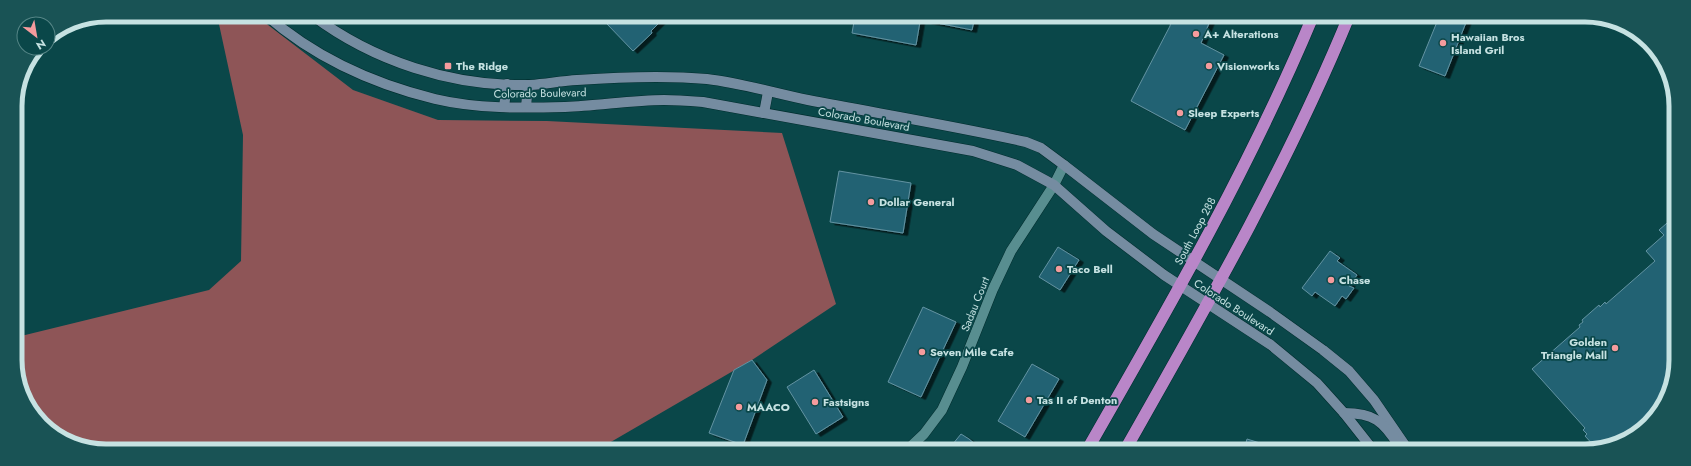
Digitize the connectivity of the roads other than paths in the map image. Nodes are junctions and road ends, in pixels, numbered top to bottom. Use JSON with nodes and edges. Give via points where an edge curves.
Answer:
{"nodes":[{"id":1,"x":274,"y":22,"type":"edge"},
{"id":2,"x":321,"y":22,"type":"edge"},
{"id":3,"x":1310,"y":22,"type":"edge"},
{"id":4,"x":1347,"y":22,"type":"edge"},
{"id":5,"x":507,"y":84,"type":"junction"},
{"id":6,"x":528,"y":85,"type":"junction"},
{"id":7,"x":768,"y":92,"type":"junction"},
{"id":8,"x":504,"y":107,"type":"junction"},
{"id":9,"x":526,"y":107,"type":"junction"},
{"id":10,"x":764,"y":113,"type":"junction"},
{"id":11,"x":1064,"y":165,"type":"junction"},
{"id":12,"x":1054,"y":185,"type":"junction"},
{"id":13,"x":1194,"y":262,"type":"junction"},
{"id":14,"x":1222,"y":280,"type":"junction"},
{"id":15,"x":1181,"y":286,"type":"junction"},
{"id":16,"x":1207,"y":305,"type":"junction"},
{"id":17,"x":1344,"y":413,"type":"junction"},
{"id":18,"x":913,"y":444,"type":"edge"},
{"id":19,"x":1090,"y":444,"type":"edge"},
{"id":20,"x":1128,"y":444,"type":"edge"},
{"id":21,"x":1368,"y":444,"type":"edge"},
{"id":22,"x":1397,"y":444,"type":"edge"},
{"id":23,"x":1404,"y":444,"type":"edge"}],
"edges":[{"from":1,"to":8,"type":"street","name":"Colorado Boulevard","via":[[314,50],[390,86],[436,99]]},
{"from":2,"to":5,"type":"street","name":"Colorado Boulevard","via":[[372,51],[414,68],[484,83]]},
{"from":3,"to":13,"type":"highway","name":"South Loop 288","via":[[1291,68]]},
{"from":4,"to":14,"type":"highway","via":[[1327,71]]},
{"from":5,"to":6,"type":"street","name":"Colorado Boulevard"},
{"from":5,"to":8,"type":"street"},
{"from":6,"to":7,"type":"street","name":"Colorado Boulevard","via":[[577,80],[678,77],[733,83]]},
{"from":6,"to":9,"type":"street"},
{"from":7,"to":10,"type":"street"},
{"from":7,"to":11,"type":"street","name":"Colorado Boulevard","via":[[1026,142],[1041,148]]},
{"from":8,"to":9,"type":"street","name":"Colorado Boulevard"},
{"from":9,"to":10,"type":"street","name":"Colorado Boulevard","via":[[566,107],[664,100],[703,102]]},
{"from":10,"to":12,"type":"street","name":"Colorado Boulevard","via":[[973,151],[1017,165]]},
{"from":11,"to":12,"type":"street","name":"Sadau Court"},
{"from":11,"to":13,"type":"street","name":"Colorado Boulevard","via":[[1153,234]]},
{"from":12,"to":15,"type":"street","name":"Colorado Boulevard","via":[[1106,231]]},
{"from":12,"to":18,"type":"street","name":"Sadau Court","via":[[1011,251],[942,410]]},
{"from":13,"to":14,"type":"street","name":"Colorado Boulevard"},
{"from":13,"to":15,"type":"highway","name":"South Loop 288"},
{"from":14,"to":16,"type":"highway"},
{"from":14,"to":23,"type":"street","name":"Colorado Boulevard","via":[[1349,371],[1382,410]]},
{"from":15,"to":16,"type":"street","name":"Colorado Boulevard"},
{"from":15,"to":19,"type":"highway","name":"South Loop 288"},
{"from":16,"to":17,"type":"street","name":"Colorado Boulevard","via":[[1271,345],[1317,383]]},
{"from":16,"to":20,"type":"highway"},
{"from":17,"to":21,"type":"street","name":"Colorado Boulevard"},
{"from":17,"to":22,"type":"street","via":[[1360,413],[1381,422]]}]}
